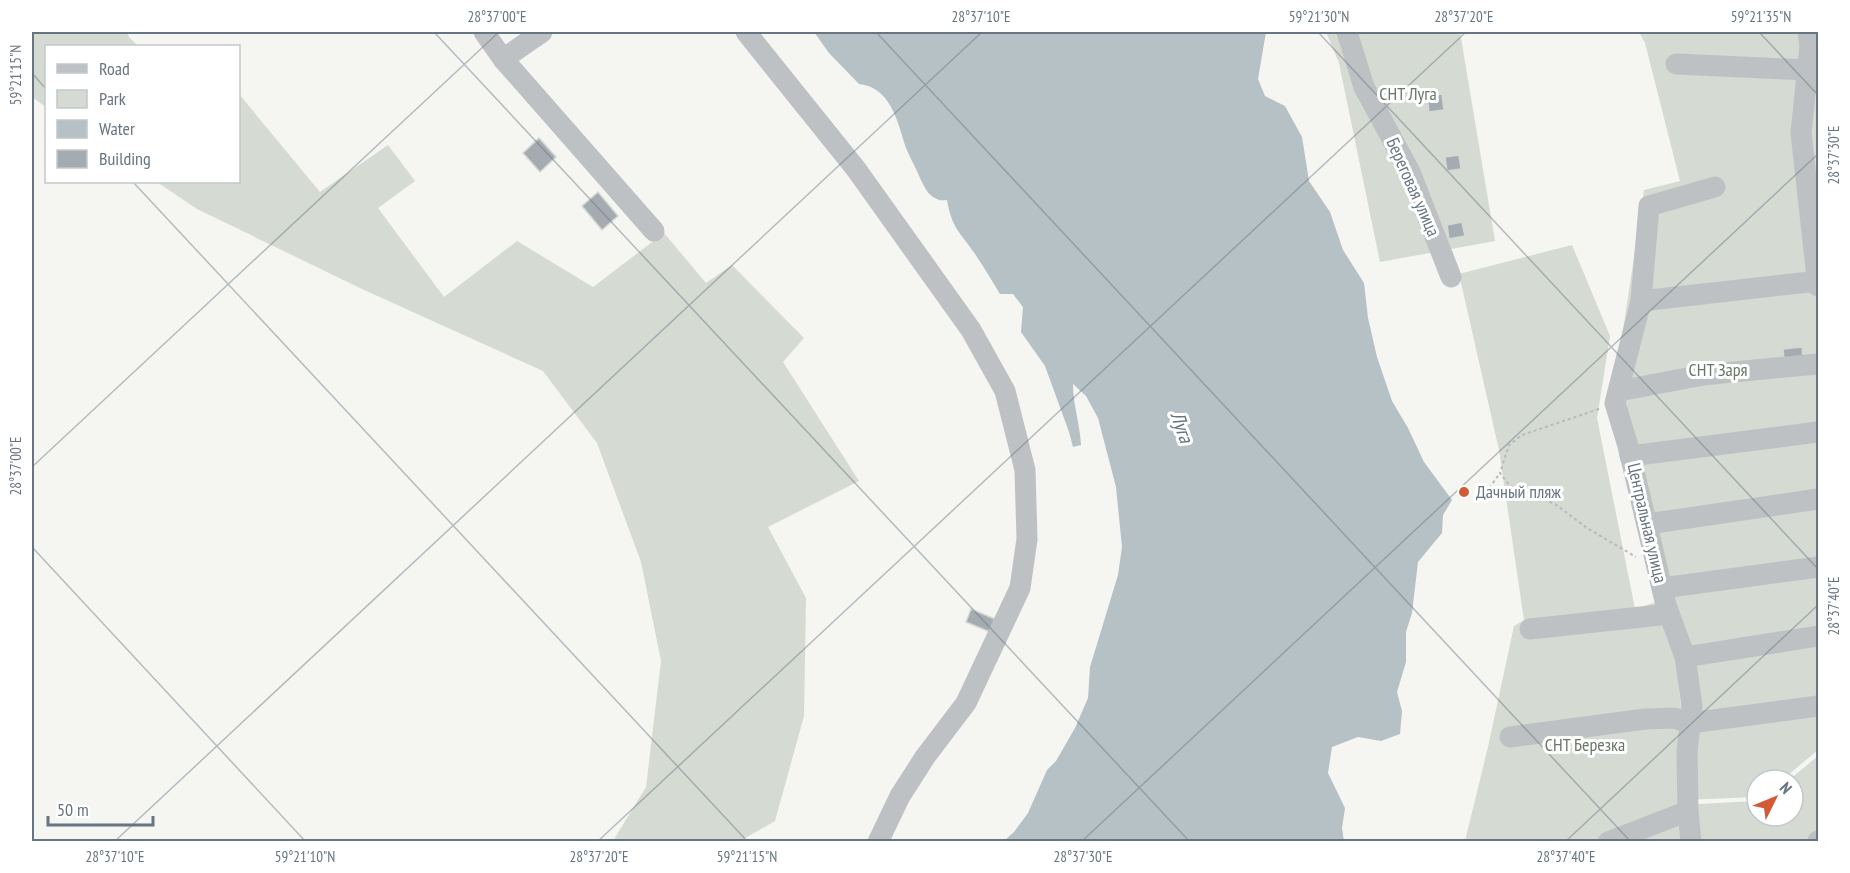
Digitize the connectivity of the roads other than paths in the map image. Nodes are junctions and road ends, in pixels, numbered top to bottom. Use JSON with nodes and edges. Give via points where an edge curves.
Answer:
{"nodes":[{"id":1,"x":484,"y":32,"type":"edge"},
{"id":2,"x":542,"y":32,"type":"edge"},
{"id":3,"x":746,"y":32,"type":"edge"},
{"id":4,"x":1347,"y":32,"type":"edge"},
{"id":5,"x":1808,"y":32,"type":"edge"},
{"id":6,"x":503,"y":59,"type":"junction"},
{"id":7,"x":1676,"y":64,"type":"dead end"},
{"id":8,"x":1811,"y":76,"type":"edge"},
{"id":9,"x":1715,"y":187,"type":"dead end"},
{"id":10,"x":654,"y":231,"type":"dead end"},
{"id":11,"x":1451,"y":278,"type":"dead end"},
{"id":12,"x":1818,"y":281,"type":"edge"},
{"id":13,"x":1818,"y":286,"type":"edge"},
{"id":14,"x":1641,"y":301,"type":"junction"},
{"id":15,"x":1818,"y":369,"type":"edge"},
{"id":16,"x":1617,"y":397,"type":"junction"},
{"id":17,"x":1818,"y":432,"type":"edge"},
{"id":18,"x":1630,"y":456,"type":"junction"},
{"id":19,"x":1818,"y":499,"type":"edge"},
{"id":20,"x":1647,"y":524,"type":"junction"},
{"id":21,"x":1818,"y":567,"type":"edge"},
{"id":22,"x":1660,"y":579,"type":"junction"},
{"id":23,"x":1669,"y":614,"type":"junction"},
{"id":24,"x":1530,"y":629,"type":"dead end"},
{"id":25,"x":1818,"y":636,"type":"edge"},
{"id":26,"x":1685,"y":657,"type":"junction"},
{"id":27,"x":1818,"y":706,"type":"edge"},
{"id":28,"x":1690,"y":723,"type":"junction"},
{"id":29,"x":1510,"y":737,"type":"dead end"},
{"id":30,"x":1688,"y":812,"type":"junction"},
{"id":31,"x":878,"y":842,"type":"edge"},
{"id":32,"x":1608,"y":842,"type":"edge"},
{"id":33,"x":1691,"y":842,"type":"edge"}],
"edges":[{"from":1,"to":6,"type":"street"},
{"from":2,"to":6,"type":"street"},
{"from":3,"to":31,"type":"street","via":[[856,169],[971,330],[1005,391],[1025,470],[1028,539],[1020,588],[966,703],[900,796]]},
{"from":4,"to":11,"type":"street","name":"Береговая улица","via":[[1364,87],[1410,172]]},
{"from":5,"to":8,"type":"street"},
{"from":6,"to":10,"type":"street"},
{"from":7,"to":8,"type":"street"},
{"from":8,"to":12,"type":"street","via":[[1802,133]]},
{"from":9,"to":14,"type":"street","name":"Центральная улица","via":[[1649,206]]},
{"from":12,"to":13,"type":"street"},
{"from":12,"to":14,"type":"street"},
{"from":14,"to":16,"type":"street","name":"Центральная улица"},
{"from":15,"to":16,"type":"street","via":[[1703,375]]},
{"from":16,"to":18,"type":"street","name":"Центральная улица"},
{"from":17,"to":18,"type":"street"},
{"from":18,"to":20,"type":"street","name":"Центральная улица"},
{"from":19,"to":20,"type":"street"},
{"from":20,"to":22,"type":"street","name":"Центральная улица"},
{"from":21,"to":22,"type":"street"},
{"from":22,"to":23,"type":"street","name":"Центральная улица"},
{"from":23,"to":24,"type":"street"},
{"from":23,"to":26,"type":"street","name":"Центральная улица"},
{"from":25,"to":26,"type":"street"},
{"from":26,"to":28,"type":"street","name":"Центральная улица","via":[[1692,706]]},
{"from":27,"to":28,"type":"street"},
{"from":28,"to":29,"type":"street","via":[[1674,718],[1645,718]]},
{"from":28,"to":30,"type":"street","name":"Центральная улица"},
{"from":30,"to":32,"type":"street"},
{"from":30,"to":33,"type":"street","name":"Центральная улица"}]}
